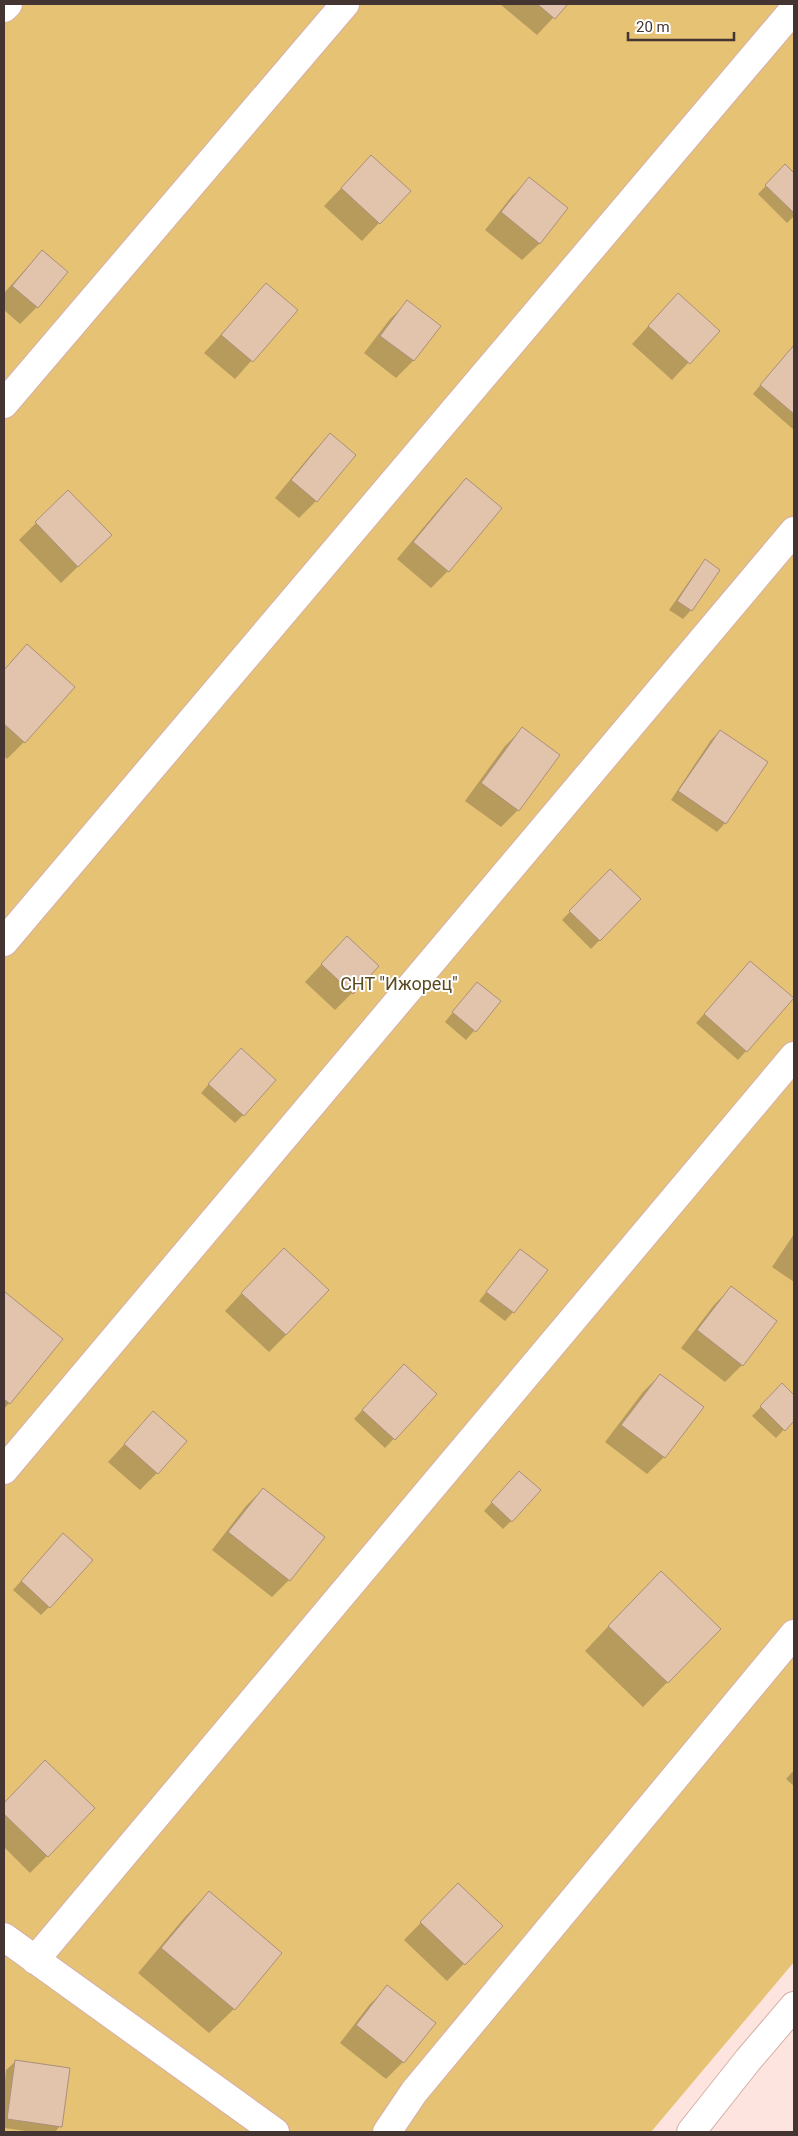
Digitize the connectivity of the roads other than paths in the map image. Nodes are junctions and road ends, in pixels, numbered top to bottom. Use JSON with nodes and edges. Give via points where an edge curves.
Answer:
{"nodes":[{"id":1,"x":8,"y":4,"type":"edge"},
{"id":2,"x":345,"y":4,"type":"edge"},
{"id":3,"x":4,"y":8,"type":"edge"},
{"id":4,"x":794,"y":9,"type":"edge"},
{"id":5,"x":4,"y":404,"type":"edge"},
{"id":6,"x":794,"y":531,"type":"edge"},
{"id":7,"x":4,"y":942,"type":"edge"},
{"id":8,"x":794,"y":1056,"type":"edge"},
{"id":9,"x":4,"y":1470,"type":"edge"},
{"id":10,"x":794,"y":1634,"type":"edge"},
{"id":11,"x":4,"y":1937,"type":"edge"},
{"id":12,"x":35,"y":1960,"type":"junction"},
{"id":13,"x":794,"y":2006,"type":"edge"},
{"id":14,"x":275,"y":2132,"type":"edge"},
{"id":15,"x":387,"y":2132,"type":"edge"},
{"id":16,"x":691,"y":2132,"type":"edge"}],
"edges":[{"from":1,"to":3,"type":"street"},
{"from":2,"to":5,"type":"street"},
{"from":4,"to":7,"type":"street"},
{"from":6,"to":9,"type":"street"},
{"from":8,"to":12,"type":"street"},
{"from":10,"to":15,"type":"street","via":[[414,2092]]},
{"from":11,"to":12,"type":"street"},
{"from":12,"to":14,"type":"street"},
{"from":13,"to":16,"type":"street"}]}
